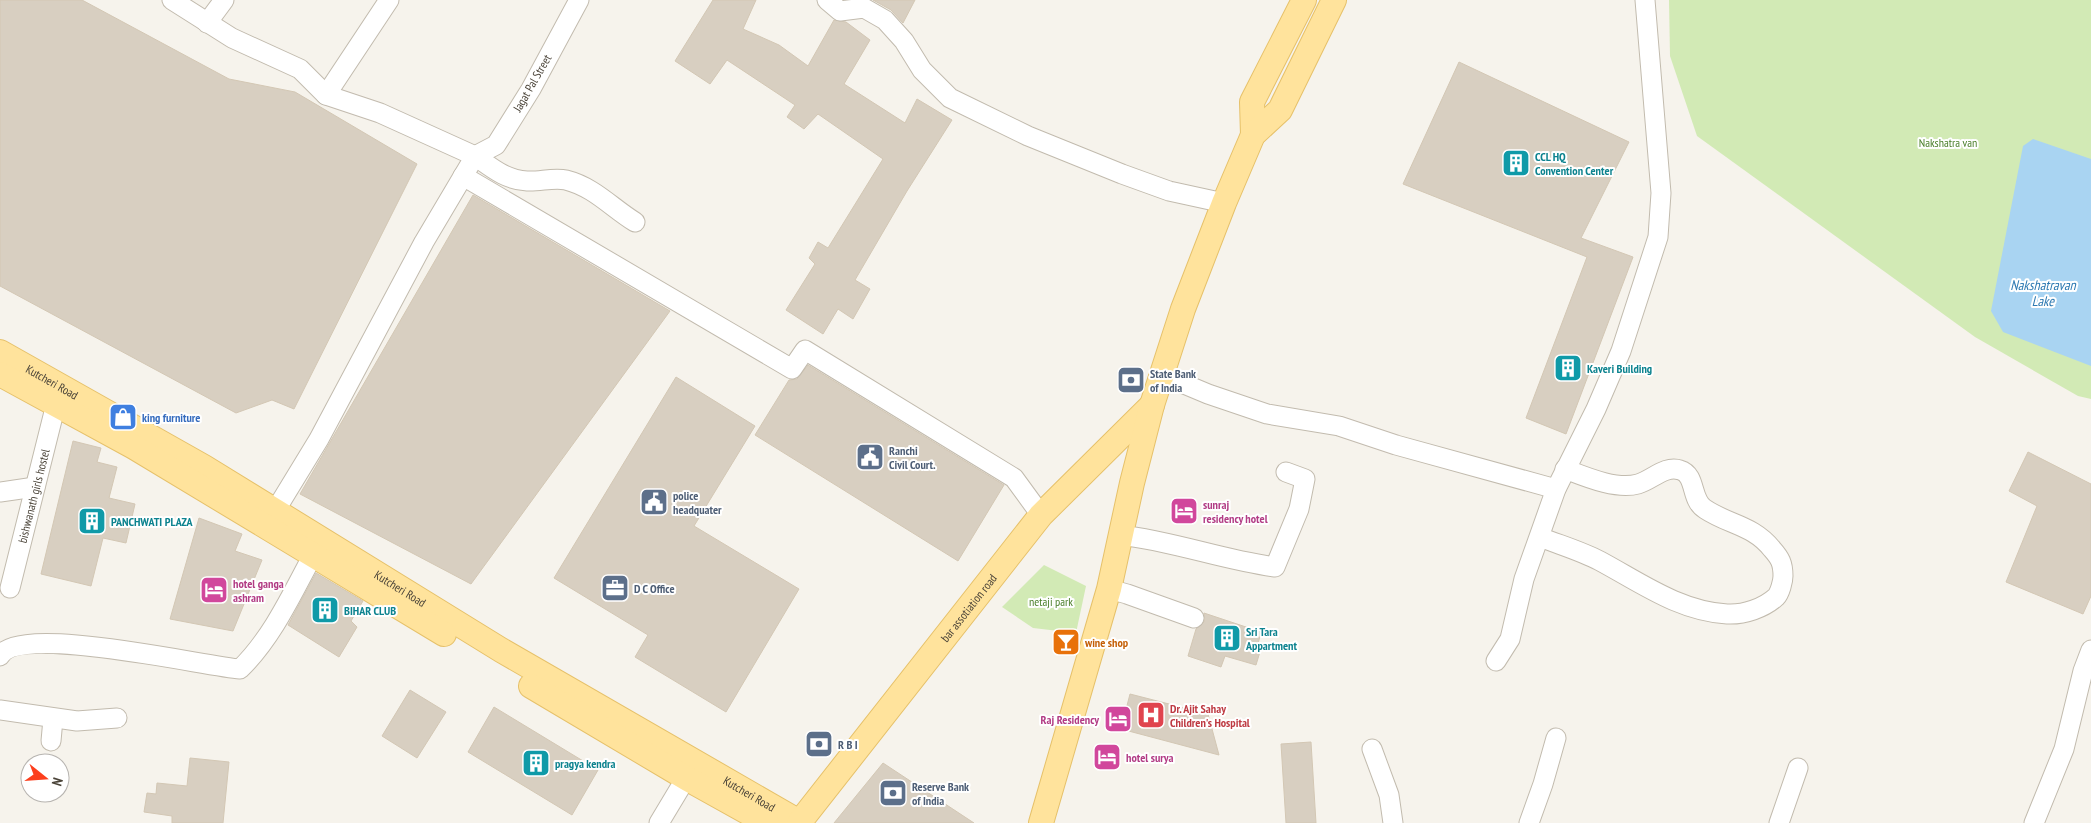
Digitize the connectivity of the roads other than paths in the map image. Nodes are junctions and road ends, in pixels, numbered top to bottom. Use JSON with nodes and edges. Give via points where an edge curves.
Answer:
{"nodes":[{"id":1,"x":172,"y":0,"type":"edge"},
{"id":2,"x":224,"y":0,"type":"edge"},
{"id":3,"x":390,"y":0,"type":"edge"},
{"id":4,"x":579,"y":0,"type":"edge"},
{"id":5,"x":827,"y":0,"type":"edge"},
{"id":6,"x":1303,"y":0,"type":"edge"},
{"id":7,"x":1334,"y":0,"type":"edge"},
{"id":8,"x":1644,"y":0,"type":"edge"},
{"id":9,"x":208,"y":23,"type":"junction"},
{"id":10,"x":326,"y":95,"type":"junction"},
{"id":11,"x":1253,"y":135,"type":"junction"},
{"id":12,"x":475,"y":156,"type":"junction"},
{"id":13,"x":463,"y":176,"type":"junction"},
{"id":14,"x":1224,"y":203,"type":"junction"},
{"id":15,"x":635,"y":222,"type":"dead end"},
{"id":16,"x":0,"y":352,"type":"edge"},
{"id":17,"x":1161,"y":372,"type":"junction"},
{"id":18,"x":0,"y":374,"type":"edge"},
{"id":19,"x":56,"y":404,"type":"junction"},
{"id":20,"x":1152,"y":405,"type":"junction"},
{"id":21,"x":1565,"y":469,"type":"junction"},
{"id":22,"x":1286,"y":472,"type":"dead end"},
{"id":23,"x":35,"y":486,"type":"junction"},
{"id":24,"x":1556,"y":489,"type":"junction"},
{"id":25,"x":0,"y":492,"type":"edge"},
{"id":26,"x":1041,"y":515,"type":"junction"},
{"id":27,"x":270,"y":518,"type":"junction"},
{"id":28,"x":1120,"y":535,"type":"junction"},
{"id":29,"x":1540,"y":537,"type":"junction"},
{"id":30,"x":313,"y":555,"type":"junction"},
{"id":31,"x":10,"y":588,"type":"dead end"},
{"id":32,"x":1109,"y":589,"type":"junction"},
{"id":33,"x":1194,"y":618,"type":"dead end"},
{"id":34,"x":2091,"y":650,"type":"edge"},
{"id":35,"x":1,"y":654,"type":"edge"},
{"id":36,"x":1496,"y":661,"type":"dead end"},
{"id":37,"x":0,"y":710,"type":"edge"},
{"id":38,"x":53,"y":718,"type":"junction"},
{"id":39,"x":117,"y":718,"type":"dead end"},
{"id":40,"x":1556,"y":738,"type":"dead end"},
{"id":41,"x":51,"y":741,"type":"dead end"},
{"id":42,"x":1372,"y":749,"type":"dead end"},
{"id":43,"x":1798,"y":768,"type":"dead end"},
{"id":44,"x":686,"y":778,"type":"junction"},
{"id":45,"x":659,"y":823,"type":"edge"},
{"id":46,"x":767,"y":823,"type":"edge"},
{"id":47,"x":800,"y":823,"type":"edge"},
{"id":48,"x":1041,"y":823,"type":"edge"},
{"id":49,"x":1393,"y":823,"type":"edge"},
{"id":50,"x":1529,"y":823,"type":"edge"},
{"id":51,"x":1779,"y":823,"type":"edge"},
{"id":52,"x":2034,"y":823,"type":"edge"}],
"edges":[{"from":1,"to":9,"type":"street"},
{"from":2,"to":9,"type":"street"},
{"from":3,"to":10,"type":"street"},
{"from":4,"to":12,"type":"street","name":"Jagat Pal Street","via":[[531,89],[496,145]]},
{"from":5,"to":14,"type":"street","via":[[840,11],[864,8],[884,20],[904,41],[922,70],[950,98],[1028,136],[1122,174],[1168,191]]},
{"from":6,"to":11,"type":"main road","via":[[1252,102]]},
{"from":7,"to":11,"type":"main road","via":[[1280,110]]},
{"from":8,"to":21,"type":"street","via":[[1661,193],[1658,237],[1621,350],[1596,409]]},
{"from":9,"to":10,"type":"street","via":[[232,38],[300,69]]},
{"from":10,"to":12,"type":"street","via":[[380,113]]},
{"from":11,"to":14,"type":"main road"},
{"from":12,"to":13,"type":"street"},
{"from":12,"to":15,"type":"street","via":[[508,178],[565,180],[604,197]]},
{"from":13,"to":26,"type":"street","via":[[792,369],[805,350],[1014,478]]},
{"from":13,"to":27,"type":"street","via":[[424,242],[320,439]]},
{"from":14,"to":17,"type":"main road"},
{"from":16,"to":27,"type":"main road","name":"Kutcheri Road","via":[[204,467]]},
{"from":17,"to":20,"type":"main road"},
{"from":17,"to":24,"type":"street","via":[[1208,394],[1267,414],[1339,426]]},
{"from":18,"to":19,"type":"main road"},
{"from":19,"to":23,"type":"street","name":"bishwanath girls hostel"},
{"from":19,"to":27,"type":"main road"},
{"from":20,"to":26,"type":"main road","name":"bar assotiation road"},
{"from":20,"to":28,"type":"main road"},
{"from":21,"to":24,"type":"street"},
{"from":21,"to":29,"type":"street","via":[[1605,484],[1637,484],[1670,468],[1681,470],[1690,477],[1696,498],[1704,509],[1764,538],[1782,562],[1783,579],[1778,595],[1760,608],[1730,614],[1689,608],[1598,560]]},
{"from":22,"to":28,"type":"street","via":[[1306,478],[1299,509],[1275,567],[1167,542]]},
{"from":23,"to":25,"type":"street"},
{"from":23,"to":31,"type":"street","name":"bishwanath girls hostel"},
{"from":24,"to":29,"type":"street"},
{"from":26,"to":47,"type":"main road","name":"bar assotiation road"},
{"from":27,"to":30,"type":"main road"},
{"from":27,"to":47,"type":"main road","name":"Kutcheri Road"},
{"from":28,"to":32,"type":"main road"},
{"from":29,"to":36,"type":"street","via":[[1524,579],[1510,639]]},
{"from":30,"to":35,"type":"street","via":[[268,635],[254,656],[240,669],[96,646],[50,643],[21,645]]},
{"from":30,"to":44,"type":"main road"},
{"from":32,"to":33,"type":"street"},
{"from":32,"to":48,"type":"main road"},
{"from":34,"to":52,"type":"street","via":[[2064,748]]},
{"from":37,"to":38,"type":"street"},
{"from":38,"to":39,"type":"street","via":[[90,721]]},
{"from":38,"to":41,"type":"street"},
{"from":40,"to":50,"type":"street"},
{"from":42,"to":49,"type":"street","via":[[1389,795]]},
{"from":43,"to":51,"type":"street"},
{"from":44,"to":45,"type":"street"},
{"from":44,"to":46,"type":"main road"}]}
